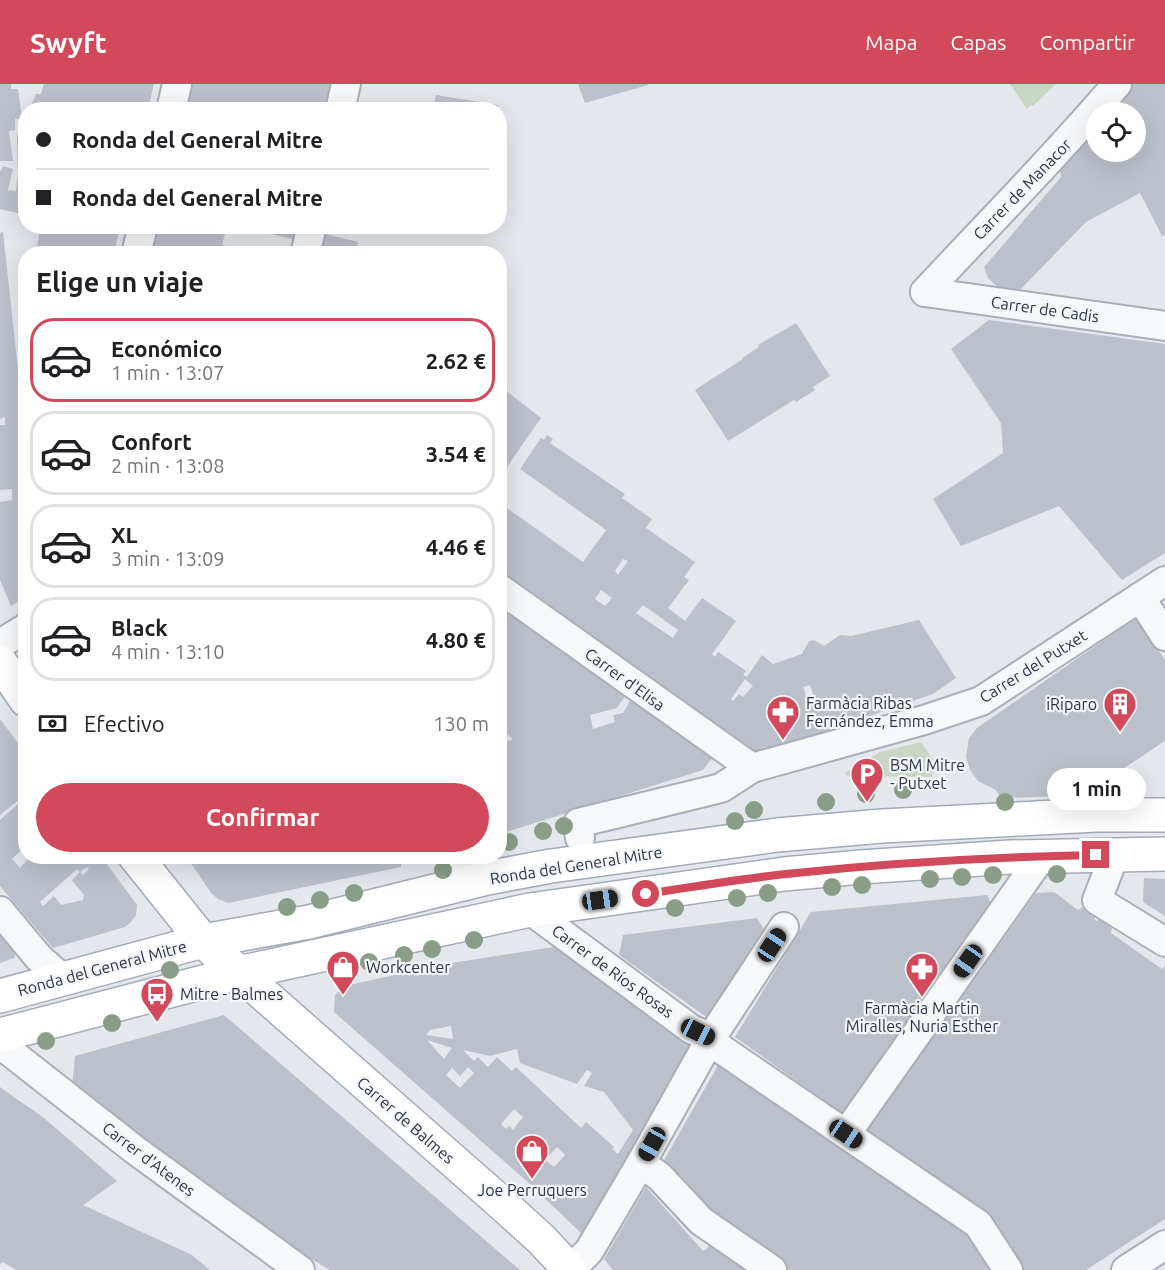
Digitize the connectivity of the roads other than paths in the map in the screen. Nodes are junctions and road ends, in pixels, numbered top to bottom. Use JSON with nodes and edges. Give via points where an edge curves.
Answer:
{"nodes":[{"id":1,"x":177,"y":84,"type":"edge"},
{"id":2,"x":346,"y":84,"type":"edge"},
{"id":3,"x":1117,"y":84,"type":"edge"},
{"id":4,"x":173,"y":102,"type":"edge"},
{"id":5,"x":342,"y":102,"type":"edge"},
{"id":6,"x":925,"y":292,"type":"joint"},
{"id":7,"x":1165,"y":326,"type":"edge"},
{"id":8,"x":1165,"y":581,"type":"edge"},
{"id":9,"x":507,"y":594,"type":"edge"},
{"id":10,"x":1140,"y":597,"type":"junction"},
{"id":11,"x":18,"y":633,"type":"edge"},
{"id":12,"x":1165,"y":636,"type":"edge"},
{"id":13,"x":0,"y":644,"type":"edge"},
{"id":14,"x":0,"y":662,"type":"edge"},
{"id":15,"x":18,"y":688,"type":"edge"},
{"id":16,"x":752,"y":768,"type":"junction"},
{"id":17,"x":1165,"y":814,"type":"edge"},
{"id":18,"x":580,"y":838,"type":"dead end"},
{"id":19,"x":1114,"y":854,"type":"junction"},
{"id":20,"x":1165,"y":854,"type":"edge"},
{"id":21,"x":1042,"y":856,"type":"junction"},
{"id":22,"x":141,"y":864,"type":"edge"},
{"id":23,"x":467,"y":864,"type":"edge"},
{"id":24,"x":487,"y":878,"type":"junction"},
{"id":25,"x":530,"y":910,"type":"junction"},
{"id":26,"x":0,"y":911,"type":"edge"},
{"id":27,"x":784,"y":927,"type":"dead end"},
{"id":28,"x":203,"y":941,"type":"junction"},
{"id":29,"x":1165,"y":942,"type":"edge"},
{"id":30,"x":238,"y":973,"type":"junction"},
{"id":31,"x":63,"y":979,"type":"junction"},
{"id":32,"x":0,"y":996,"type":"edge"},
{"id":33,"x":0,"y":1035,"type":"edge"},
{"id":34,"x":711,"y":1038,"type":"junction"},
{"id":35,"x":0,"y":1044,"type":"edge"},
{"id":36,"x":846,"y":1134,"type":"junction"},
{"id":37,"x":641,"y":1163,"type":"junction"},
{"id":38,"x":1165,"y":1245,"type":"edge"},
{"id":39,"x":300,"y":1270,"type":"edge"},
{"id":40,"x":570,"y":1270,"type":"edge"},
{"id":41,"x":772,"y":1270,"type":"edge"},
{"id":42,"x":1008,"y":1270,"type":"edge"},
{"id":43,"x":1126,"y":1270,"type":"edge"}],
"edges":[{"from":1,"to":4,"type":"street"},
{"from":2,"to":5,"type":"street"},
{"from":3,"to":6,"type":"street","name":"Carrer de Manacor","via":[[1076,133]]},
{"from":6,"to":7,"type":"street","name":"Carrer de Cadis"},
{"from":8,"to":10,"type":"street","name":"Carrer del Putxet"},
{"from":9,"to":16,"type":"street","name":"Carrer d'Elisa"},
{"from":10,"to":12,"type":"street"},
{"from":10,"to":16,"type":"street","name":"Carrer del Putxet","via":[[981,700]]},
{"from":11,"to":13,"type":"street"},
{"from":14,"to":15,"type":"main road"},
{"from":16,"to":18,"type":"street","name":"Carrer del Putxet","via":[[721,788],[578,823]]},
{"from":17,"to":24,"type":"main road","name":"Ronda del General Mitre","via":[[894,825],[800,833]]},
{"from":19,"to":20,"type":"main road"},
{"from":19,"to":21,"type":"main road"},
{"from":19,"to":29,"type":"street","via":[[1096,900]]},
{"from":21,"to":25,"type":"main road","via":[[784,874]]},
{"from":21,"to":36,"type":"street"},
{"from":22,"to":28,"type":"main road"},
{"from":23,"to":24,"type":"street"},
{"from":24,"to":25,"type":"main road"},
{"from":24,"to":28,"type":"main road","name":"Ronda del General Mitre","via":[[309,922]]},
{"from":25,"to":30,"type":"main road"},
{"from":25,"to":34,"type":"street","name":"Carrer de Ríos Rosas","via":[[691,1029]]},
{"from":26,"to":31,"type":"street","via":[[39,958]]},
{"from":27,"to":34,"type":"street"},
{"from":28,"to":30,"type":"main road","name":"Carrer de Balmes"},
{"from":28,"to":31,"type":"main road","name":"Ronda del General Mitre"},
{"from":30,"to":33,"type":"main road"},
{"from":30,"to":40,"type":"main road","name":"Carrer de Balmes","via":[[533,1231]]},
{"from":31,"to":32,"type":"main road","name":"Ronda del General Mitre"},
{"from":34,"to":36,"type":"street","name":"Carrer de Ríos Rosas","via":[[721,1049]]},
{"from":34,"to":37,"type":"street"},
{"from":35,"to":39,"type":"street","name":"Carrer d'Atenes","via":[[135,1150]]},
{"from":36,"to":42,"type":"street","name":"Carrer de Ríos Rosas","via":[[978,1224]]},
{"from":37,"to":40,"type":"street","via":[[589,1251]]},
{"from":37,"to":41,"type":"street","via":[[660,1177],[701,1221]]},
{"from":38,"to":43,"type":"street"}]}
